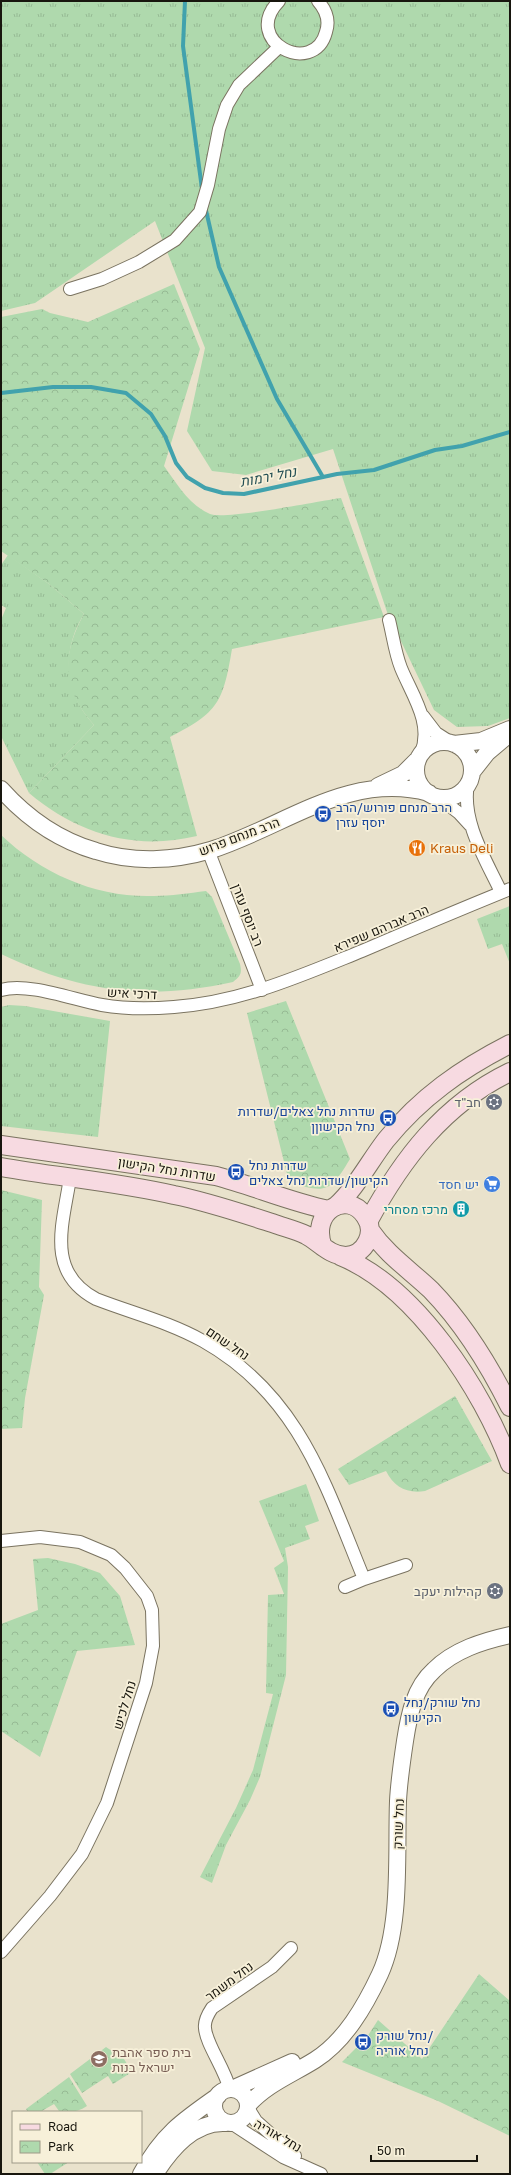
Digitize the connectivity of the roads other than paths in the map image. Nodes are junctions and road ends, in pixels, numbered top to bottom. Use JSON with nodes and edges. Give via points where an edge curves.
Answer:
{"nodes":[{"id":1,"x":318,"y":1,"type":"edge"},
{"id":2,"x":273,"y":3,"type":"edge"},
{"id":3,"x":279,"y":47,"type":"junction"},
{"id":4,"x":70,"y":290,"type":"dead end"},
{"id":5,"x":389,"y":620,"type":"dead end"},
{"id":6,"x":421,"y":713,"type":"junction"},
{"id":7,"x":510,"y":730,"type":"edge"},
{"id":8,"x":510,"y":733,"type":"edge"},
{"id":9,"x":452,"y":743,"type":"junction"},
{"id":10,"x":420,"y":756,"type":"junction"},
{"id":11,"x":470,"y":778,"type":"junction"},
{"id":12,"x":373,"y":788,"type":"junction"},
{"id":13,"x":1,"y":789,"type":"edge"},
{"id":14,"x":433,"y":795,"type":"junction"},
{"id":15,"x":472,"y":826,"type":"junction"},
{"id":16,"x":208,"y":850,"type":"junction"},
{"id":17,"x":505,"y":890,"type":"edge"},
{"id":18,"x":1,"y":990,"type":"edge"},
{"id":19,"x":262,"y":990,"type":"junction"},
{"id":20,"x":510,"y":1044,"type":"edge"},
{"id":21,"x":510,"y":1072,"type":"edge"},
{"id":22,"x":1,"y":1145,"type":"edge"},
{"id":23,"x":1,"y":1167,"type":"edge"},
{"id":24,"x":70,"y":1178,"type":"junction"},
{"id":25,"x":332,"y":1208,"type":"junction"},
{"id":26,"x":369,"y":1226,"type":"junction"},
{"id":27,"x":323,"y":1246,"type":"junction"},
{"id":28,"x":340,"y":1256,"type":"junction"},
{"id":29,"x":510,"y":1407,"type":"edge"},
{"id":30,"x":510,"y":1464,"type":"edge"},
{"id":31,"x":1,"y":1541,"type":"edge"},
{"id":32,"x":406,"y":1565,"type":"dead end"},
{"id":33,"x":364,"y":1579,"type":"junction"},
{"id":34,"x":345,"y":1587,"type":"dead end"},
{"id":35,"x":510,"y":1628,"type":"edge"},
{"id":36,"x":510,"y":1635,"type":"edge"},
{"id":37,"x":489,"y":1640,"type":"junction"},
{"id":38,"x":291,"y":1948,"type":"dead end"},
{"id":39,"x":1,"y":1952,"type":"edge"},
{"id":40,"x":341,"y":2035,"type":"junction"},
{"id":41,"x":226,"y":2092,"type":"junction"},
{"id":42,"x":248,"y":2107,"type":"junction"},
{"id":43,"x":229,"y":2123,"type":"junction"},
{"id":44,"x":317,"y":2171,"type":"edge"},
{"id":45,"x":141,"y":2174,"type":"edge"},
{"id":46,"x":155,"y":2174,"type":"edge"}],
"edges":[{"from":1,"to":3,"type":"street","via":[[325,12],[328,26],[319,44],[302,53],[292,53]]},
{"from":2,"to":3,"type":"street","via":[[268,25],[270,34]]},
{"from":3,"to":4,"type":"street","via":[[239,86],[227,105],[200,212],[175,240],[139,262]]},
{"from":5,"to":6,"type":"street","via":[[401,666]]},
{"from":6,"to":9,"type":"street","via":[[436,733]]},
{"from":6,"to":10,"type":"street","via":[[425,737]]},
{"from":7,"to":9,"type":"street","via":[[481,741]]},
{"from":8,"to":11,"type":"street","via":[[487,753]]},
{"from":9,"to":10,"type":"street","via":[[434,744]]},
{"from":9,"to":11,"type":"street","via":[[468,755]]},
{"from":10,"to":12,"type":"street","name":"הרב מנחם פרוש","via":[[403,774]]},
{"from":10,"to":14,"type":"street","via":[[416,768],[418,780]]},
{"from":11,"to":14,"type":"street","via":[[455,796]]},
{"from":11,"to":15,"type":"street","via":[[467,806]]},
{"from":12,"to":14,"type":"street","name":"הרב מנחם פרוש","via":[[397,787]]},
{"from":12,"to":16,"type":"street","name":"הרב מנחם פרוש","via":[[323,802]]},
{"from":13,"to":16,"type":"street","name":"הרב מנחם פרוש","via":[[34,820],[57,835],[81,847],[106,855],[158,859]]},
{"from":14,"to":15,"type":"street","via":[[459,813]]},
{"from":15,"to":17,"type":"street"},
{"from":16,"to":19,"type":"street","name":"רב יוסף עזרן"},
{"from":17,"to":19,"type":"street","name":"הרב אברהם שפירא","via":[[304,975]]},
{"from":18,"to":19,"type":"street","name":"דרכי איש","via":[[20,988],[104,1006],[158,1008],[221,1001]]},
{"from":20,"to":25,"type":"main road","via":[[462,1071],[432,1092],[401,1122],[351,1190]]},
{"from":21,"to":26,"type":"main road","via":[[477,1092],[429,1131],[387,1189]]},
{"from":22,"to":25,"type":"main road","name":"שדרות נחל הקישון","via":[[216,1176],[298,1203]]},
{"from":23,"to":24,"type":"main road","name":"שדרות נחל הקישון"},
{"from":24,"to":27,"type":"main road","name":"שדרות נחל הקישון","via":[[153,1191],[212,1204],[305,1234]]},
{"from":24,"to":33,"type":"street","name":"נחל שחם","via":[[61,1239],[63,1265],[69,1276],[85,1293],[96,1299],[166,1323],[203,1341],[240,1367],[271,1394],[287,1414],[317,1465]]},
{"from":25,"to":26,"type":"main road","via":[[354,1207],[365,1215]]},
{"from":25,"to":27,"type":"main road","via":[[320,1223],[319,1231]]},
{"from":26,"to":28,"type":"main road","via":[[366,1244],[361,1250],[348,1256]]},
{"from":26,"to":29,"type":"main road","via":[[385,1250],[430,1289],[447,1308],[486,1362]]},
{"from":27,"to":28,"type":"main road"},
{"from":28,"to":30,"type":"main road","via":[[360,1265],[390,1288],[441,1340],[481,1403]]},
{"from":31,"to":39,"type":"street","name":"נחל לכיש","via":[[40,1536],[80,1542],[111,1555],[147,1596],[152,1610],[153,1646],[146,1683],[107,1803],[82,1854],[50,1896]]},
{"from":32,"to":33,"type":"street"},
{"from":33,"to":34,"type":"street"},
{"from":35,"to":37,"type":"street","name":"נחל שורק"},
{"from":36,"to":37,"type":"street","name":"נחל שורק"},
{"from":37,"to":40,"type":"street","name":"נחל שורק","via":[[445,1660],[424,1680],[416,1696],[409,1718],[398,1799],[396,1887],[390,1943],[366,2003]]},
{"from":38,"to":41,"type":"street","name":"נחל משמר","via":[[272,1967],[212,2008],[208,2015],[205,2029],[227,2076]]},
{"from":40,"to":41,"type":"street","name":"נחל שורק","via":[[304,2056]]},
{"from":40,"to":42,"type":"street","name":"נחל שורק","via":[[316,2059],[260,2092]]},
{"from":41,"to":42,"type":"street","via":[[243,2094]]},
{"from":41,"to":43,"type":"street","via":[[214,2104],[215,2113]]},
{"from":41,"to":45,"type":"street","name":"נחל שורק","via":[[177,2125],[152,2155]]},
{"from":42,"to":43,"type":"street","via":[[243,2119]]},
{"from":42,"to":44,"type":"street","name":"נחל אוריה","via":[[256,2121],[284,2148]]},
{"from":43,"to":44,"type":"street","name":"נחל אוריה","via":[[283,2157]]},
{"from":43,"to":46,"type":"street","via":[[216,2122],[187,2136],[174,2148]]}]}
